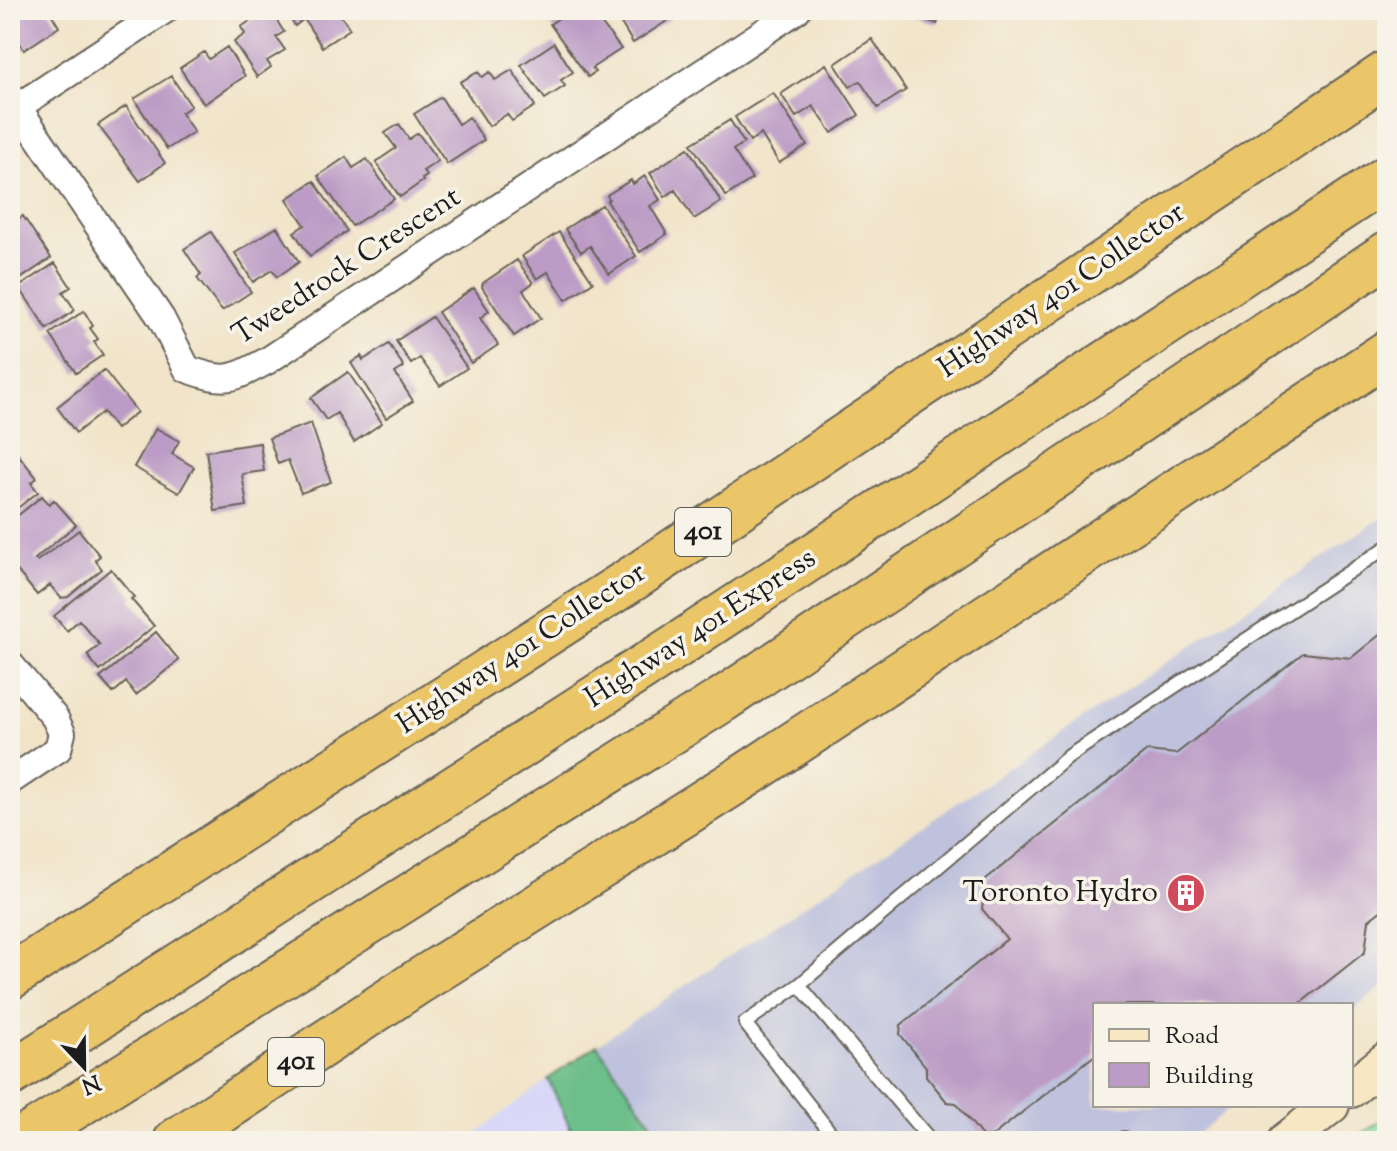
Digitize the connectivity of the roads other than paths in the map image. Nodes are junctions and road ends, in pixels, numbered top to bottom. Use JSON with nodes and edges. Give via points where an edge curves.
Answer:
{"nodes":[{"id":1,"x":165,"y":10,"type":"edge"},
{"id":2,"x":797,"y":10,"type":"edge"},
{"id":3,"x":1387,"y":73,"type":"edge"},
{"id":4,"x":13,"y":105,"type":"edge"},
{"id":5,"x":1387,"y":178,"type":"edge"},
{"id":6,"x":1387,"y":254,"type":"edge"},
{"id":7,"x":1387,"y":353,"type":"edge"},
{"id":8,"x":1387,"y":547,"type":"edge"},
{"id":9,"x":10,"y":664,"type":"edge"},
{"id":10,"x":10,"y":781,"type":"edge"},
{"id":11,"x":10,"y":977,"type":"edge"},
{"id":12,"x":416,"y":983,"type":"junction"},
{"id":13,"x":799,"y":985,"type":"junction"},
{"id":14,"x":1387,"y":1060,"type":"edge"},
{"id":15,"x":10,"y":1074,"type":"edge"},
{"id":16,"x":1353,"y":1087,"type":"edge"},
{"id":17,"x":1328,"y":1107,"type":"edge"},
{"id":18,"x":20,"y":1141,"type":"edge"},
{"id":19,"x":176,"y":1141,"type":"edge"},
{"id":20,"x":209,"y":1141,"type":"edge"},
{"id":21,"x":837,"y":1141,"type":"edge"},
{"id":22,"x":931,"y":1141,"type":"edge"},
{"id":23,"x":1286,"y":1141,"type":"edge"}],
"edges":[{"from":1,"to":4,"type":"street"},
{"from":2,"to":4,"type":"street","name":"Tweedrock Crescent","via":[[237,377],[216,379],[187,369],[161,318]]},
{"from":3,"to":11,"type":"highway","name":"Highway 401 Collector","number":"401","via":[[638,575]]},
{"from":5,"to":15,"type":"highway","name":"Highway 401 Express","via":[[681,643]]},
{"from":6,"to":18,"type":"highway","via":[[722,700]]},
{"from":7,"to":12,"type":"highway","number":"401","via":[[748,774]]},
{"from":8,"to":13,"type":"lane","via":[[1069,756]]},
{"from":9,"to":10,"type":"street","via":[[62,733],[58,749]]},
{"from":12,"to":19,"type":"highway","number":"401"},
{"from":12,"to":20,"type":"highway"},
{"from":13,"to":21,"type":"lane","via":[[745,1023]]},
{"from":13,"to":22,"type":"lane"},
{"from":14,"to":16,"type":"main road"},
{"from":17,"to":23,"type":"main road"}]}
